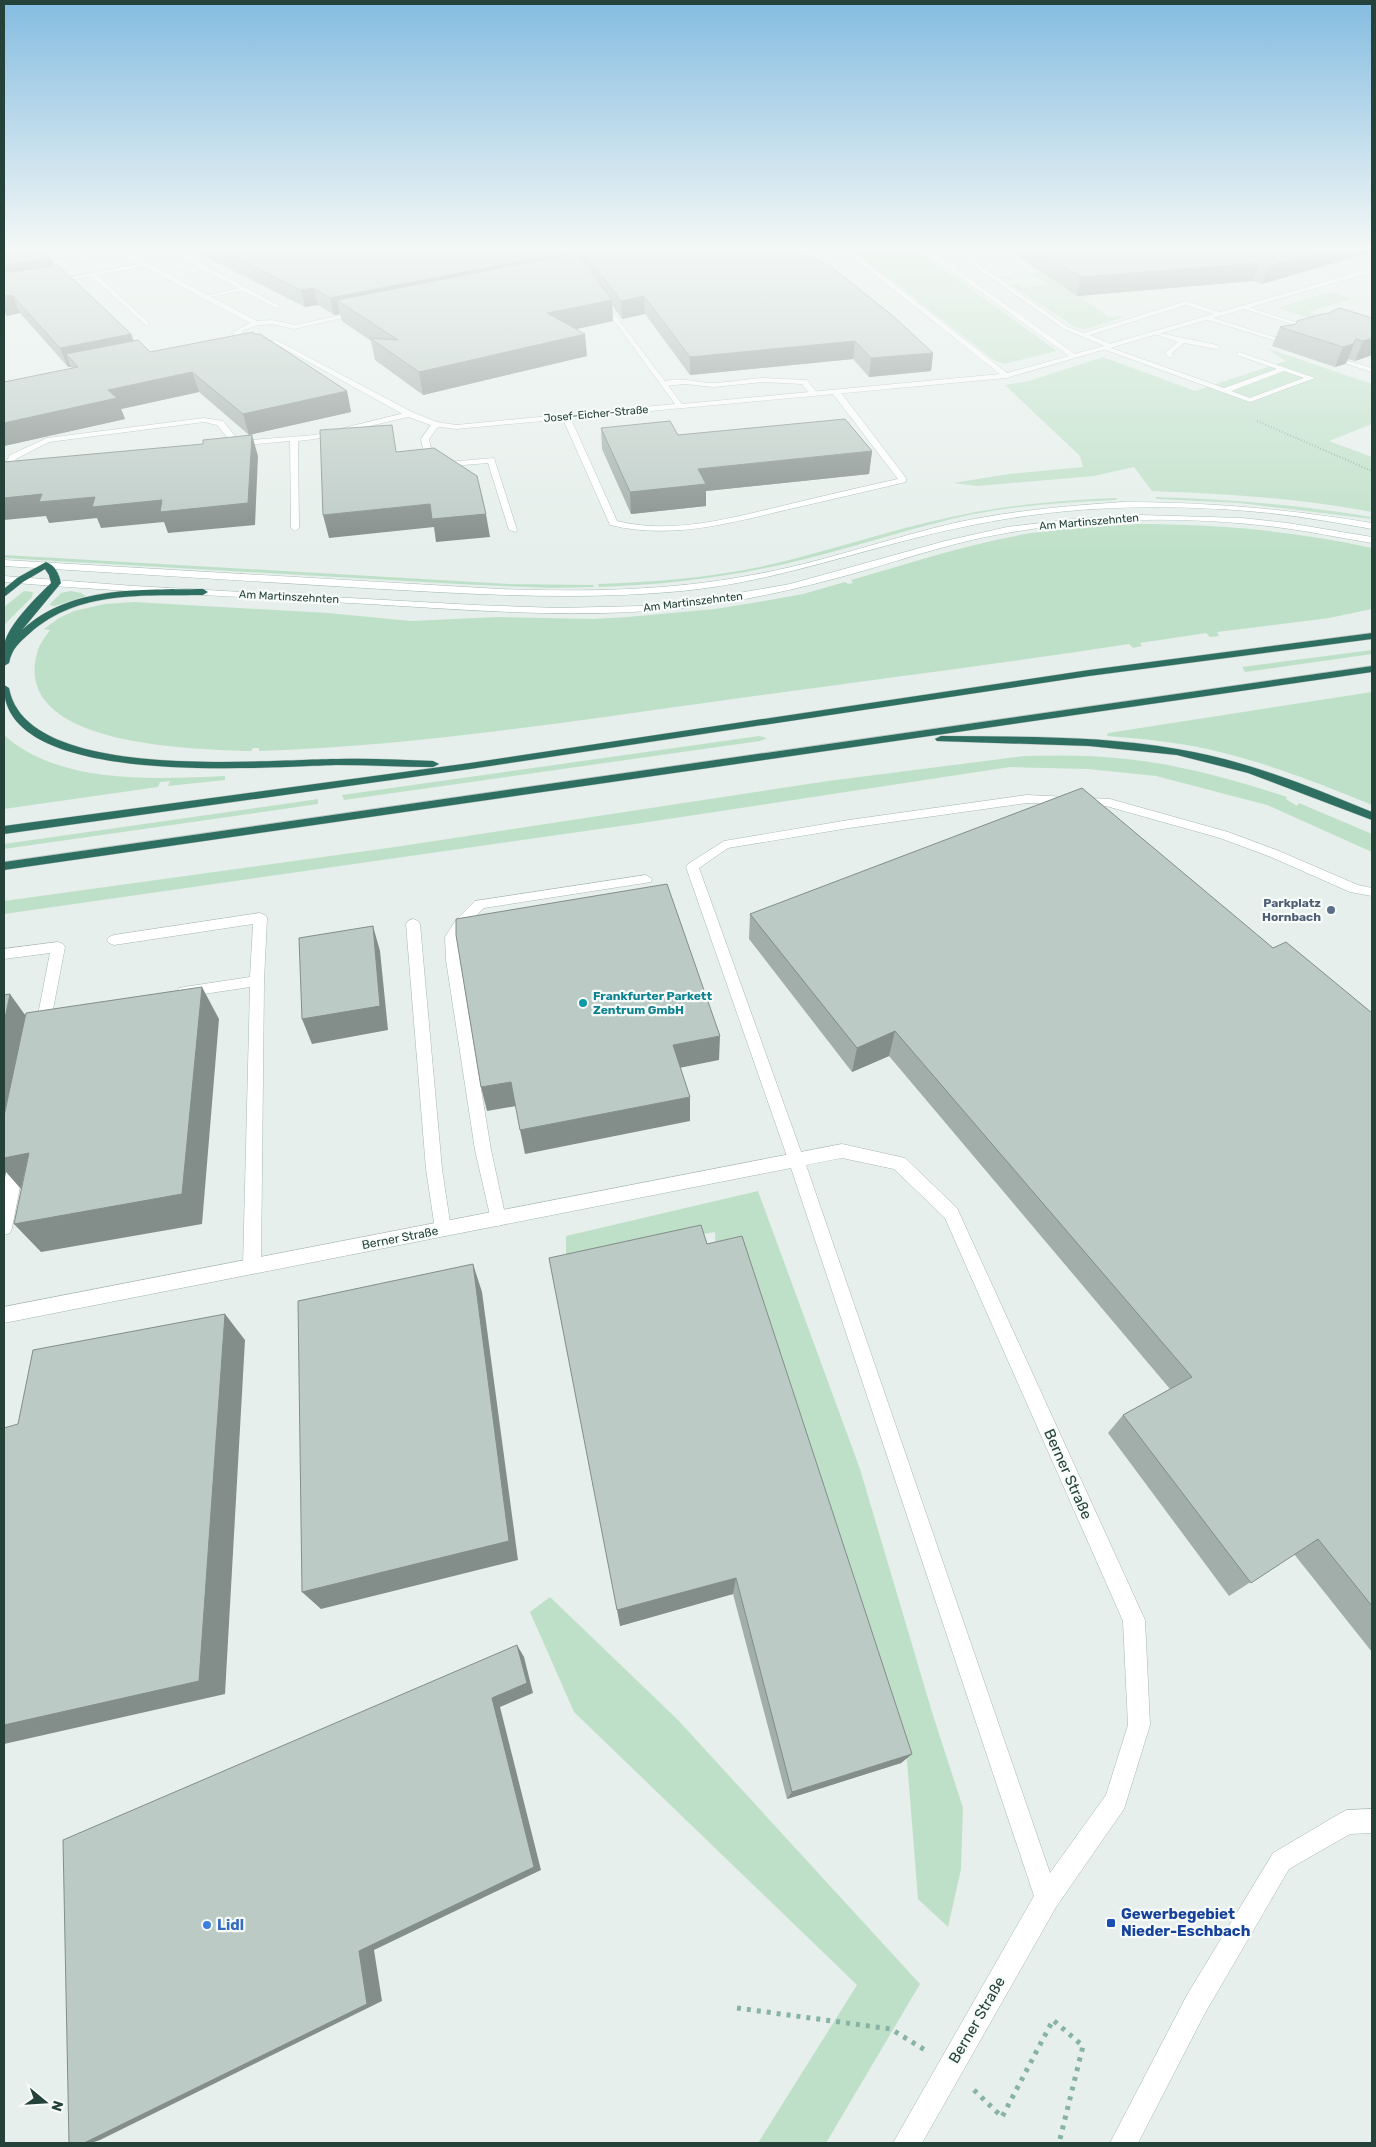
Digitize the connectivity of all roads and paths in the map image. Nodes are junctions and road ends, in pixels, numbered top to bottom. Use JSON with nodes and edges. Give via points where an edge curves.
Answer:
{"nodes":[{"id":1,"x":290,"y":351,"type":"edge"},
{"id":2,"x":640,"y":351,"type":"edge"},
{"id":3,"x":975,"y":351,"type":"edge"},
{"id":4,"x":1067,"y":351,"type":"edge"},
{"id":5,"x":1094,"y":351,"type":"edge"},
{"id":6,"x":1118,"y":351,"type":"edge"},
{"id":7,"x":1170,"y":351,"type":"edge"},
{"id":8,"x":1239,"y":354,"type":"dead end"},
{"id":9,"x":1170,"y":356,"type":"dead end"},
{"id":10,"x":1075,"y":357,"type":"junction"},
{"id":11,"x":1349,"y":363,"type":"edge"},
{"id":12,"x":1176,"y":365,"type":"dead end"},
{"id":13,"x":1284,"y":369,"type":"junction"},
{"id":14,"x":1372,"y":370,"type":"edge"},
{"id":15,"x":1170,"y":372,"type":"junction"},
{"id":16,"x":1006,"y":376,"type":"junction"},
{"id":17,"x":664,"y":384,"type":"junction"},
{"id":18,"x":1224,"y":391,"type":"junction"},
{"id":19,"x":836,"y":392,"type":"junction"},
{"id":20,"x":814,"y":394,"type":"junction"},
{"id":21,"x":680,"y":406,"type":"junction"},
{"id":22,"x":409,"y":414,"type":"junction"},
{"id":23,"x":566,"y":417,"type":"junction"},
{"id":24,"x":436,"y":424,"type":"junction"},
{"id":25,"x":294,"y":438,"type":"junction"},
{"id":26,"x":237,"y":444,"type":"junction"},
{"id":27,"x":227,"y":445,"type":"edge"},
{"id":28,"x":17,"y":464,"type":"edge"},
{"id":29,"x":6,"y":465,"type":"edge"},
{"id":30,"x":1372,"y":526,"type":"edge"},
{"id":31,"x":295,"y":528,"type":"dead end"},
{"id":32,"x":514,"y":530,"type":"dead end"},
{"id":33,"x":1372,"y":540,"type":"edge"},
{"id":34,"x":4,"y":563,"type":"edge"},
{"id":35,"x":46,"y":565,"type":"junction"},
{"id":36,"x":4,"y":579,"type":"edge"},
{"id":37,"x":20,"y":580,"type":"junction"},
{"id":38,"x":56,"y":582,"type":"junction"},
{"id":39,"x":203,"y":592,"type":"junction"},
{"id":40,"x":4,"y":594,"type":"edge"},
{"id":41,"x":1372,"y":636,"type":"edge"},
{"id":42,"x":5,"y":652,"type":"junction"},
{"id":43,"x":4,"y":663,"type":"edge"},
{"id":44,"x":1372,"y":669,"type":"edge"},
{"id":45,"x":4,"y":688,"type":"edge"},
{"id":46,"x":900,"y":738,"type":"junction"},
{"id":47,"x":470,"y":766,"type":"junction"},
{"id":48,"x":1372,"y":816,"type":"edge"},
{"id":49,"x":4,"y":830,"type":"edge"},
{"id":50,"x":4,"y":866,"type":"edge"},
{"id":51,"x":646,"y":879,"type":"dead end"},
{"id":52,"x":1372,"y":892,"type":"edge"},
{"id":53,"x":413,"y":924,"type":"dead end"},
{"id":54,"x":114,"y":940,"type":"dead end"},
{"id":55,"x":4,"y":954,"type":"edge"},
{"id":56,"x":257,"y":981,"type":"junction"},
{"id":57,"x":171,"y":994,"type":"edge"},
{"id":58,"x":39,"y":1044,"type":"edge"},
{"id":59,"x":19,"y":1150,"type":"edge"},
{"id":60,"x":796,"y":1160,"type":"junction"},
{"id":61,"x":498,"y":1219,"type":"junction"},
{"id":62,"x":4,"y":1228,"type":"edge"},
{"id":63,"x":443,"y":1230,"type":"junction"},
{"id":64,"x":252,"y":1266,"type":"junction"},
{"id":65,"x":4,"y":1315,"type":"edge"},
{"id":66,"x":1372,"y":1821,"type":"edge"},
{"id":67,"x":1047,"y":1898,"type":"junction"},
{"id":68,"x":907,"y":2143,"type":"edge"},
{"id":69,"x":1124,"y":2143,"type":"edge"}],
"edges":[{"from":1,"to":22,"type":"street","name":"Josef-Eicher-Straße"},
{"from":2,"to":17,"type":"street"},
{"from":3,"to":16,"type":"street"},
{"from":4,"to":10,"type":"street"},
{"from":5,"to":10,"type":"street","name":"Josef-Eicher-Straße"},
{"from":6,"to":15,"type":"street"},
{"from":7,"to":9,"type":"street"},
{"from":8,"to":13,"type":"street"},
{"from":10,"to":16,"type":"street","name":"Josef-Eicher-Straße"},
{"from":11,"to":14,"type":"street"},
{"from":12,"to":15,"type":"street","via":[[1178,369]]},
{"from":13,"to":18,"type":"street"},
{"from":13,"to":18,"type":"street","via":[[1311,378],[1250,400]]},
{"from":15,"to":18,"type":"street"},
{"from":16,"to":19,"type":"street","name":"Josef-Eicher-Straße"},
{"from":17,"to":20,"type":"street","via":[[713,385],[763,380],[804,382]]},
{"from":17,"to":21,"type":"street"},
{"from":19,"to":20,"type":"street","name":"Josef-Eicher-Straße"},
{"from":19,"to":23,"type":"street","via":[[903,480],[708,524],[652,529],[629,528],[613,523]]},
{"from":20,"to":21,"type":"street","name":"Josef-Eicher-Straße"},
{"from":21,"to":23,"type":"street","name":"Josef-Eicher-Straße"},
{"from":22,"to":24,"type":"street","name":"Josef-Eicher-Straße"},
{"from":22,"to":25,"type":"street","via":[[315,437]]},
{"from":23,"to":24,"type":"street","name":"Josef-Eicher-Straße","via":[[456,427]]},
{"from":24,"to":32,"type":"street","via":[[425,439],[430,466],[491,460]]},
{"from":25,"to":26,"type":"street"},
{"from":25,"to":31,"type":"street"},
{"from":26,"to":27,"type":"street"},
{"from":26,"to":29,"type":"street","via":[[220,423],[204,420],[47,440],[13,457]]},
{"from":28,"to":29,"type":"street"},
{"from":30,"to":35,"type":"street","name":"Am Martinszehnten","via":[[1297,514],[1211,506],[1061,508],[970,522],[764,576],[685,588],[614,593],[485,592]]},
{"from":33,"to":39,"type":"street","name":"Am Martinszehnten","via":[[1277,524],[1205,518],[1081,520],[974,537],[769,592],[682,605],[636,608],[487,608]]},
{"from":34,"to":35,"type":"street","name":"Am Martinszehnten"},
{"from":35,"to":37,"type":"highway"},
{"from":35,"to":38,"type":"highway"},
{"from":36,"to":37,"type":"street","name":"Am Martinszehnten"},
{"from":37,"to":38,"type":"street","name":"Am Martinszehnten"},
{"from":37,"to":40,"type":"highway"},
{"from":38,"to":39,"type":"street","name":"Am Martinszehnten"},
{"from":38,"to":42,"type":"highway","via":[[17,630]]},
{"from":39,"to":42,"type":"highway","via":[[110,595],[78,602],[36,622]]},
{"from":41,"to":47,"type":"highway","via":[[1089,674]]},
{"from":42,"to":43,"type":"highway"},
{"from":44,"to":46,"type":"highway"},
{"from":45,"to":47,"type":"highway","via":[[26,725],[39,735],[56,744],[114,759],[199,766],[403,762]]},
{"from":46,"to":48,"type":"highway","via":[[1088,743],[1178,752],[1266,775]]},
{"from":46,"to":50,"type":"highway"},
{"from":47,"to":49,"type":"highway"},
{"from":51,"to":61,"type":"street","via":[[480,904],[452,937],[483,1150]]},
{"from":52,"to":60,"type":"street","via":[[1355,889],[1224,835],[1106,802],[1027,799],[724,845],[692,868]]},
{"from":53,"to":63,"type":"street","via":[[434,1169]]},
{"from":54,"to":56,"type":"street","via":[[260,918]]},
{"from":55,"to":58,"type":"street","via":[[58,947]]},
{"from":56,"to":57,"type":"street"},
{"from":56,"to":64,"type":"street"},
{"from":59,"to":62,"type":"street"},
{"from":60,"to":61,"type":"street","name":"Berner Straße"},
{"from":60,"to":67,"type":"street"},
{"from":60,"to":67,"type":"street","name":"Berner Straße","via":[[842,1152],[899,1163],[951,1213],[1134,1620],[1139,1725],[1116,1802]]},
{"from":61,"to":63,"type":"street","name":"Berner Straße"},
{"from":63,"to":64,"type":"street","name":"Berner Straße"},
{"from":64,"to":65,"type":"street","name":"Berner Straße"},
{"from":66,"to":69,"type":"street","via":[[1347,1822],[1281,1860],[1196,2004]]},
{"from":67,"to":68,"type":"street","name":"Berner Straße"}]}
